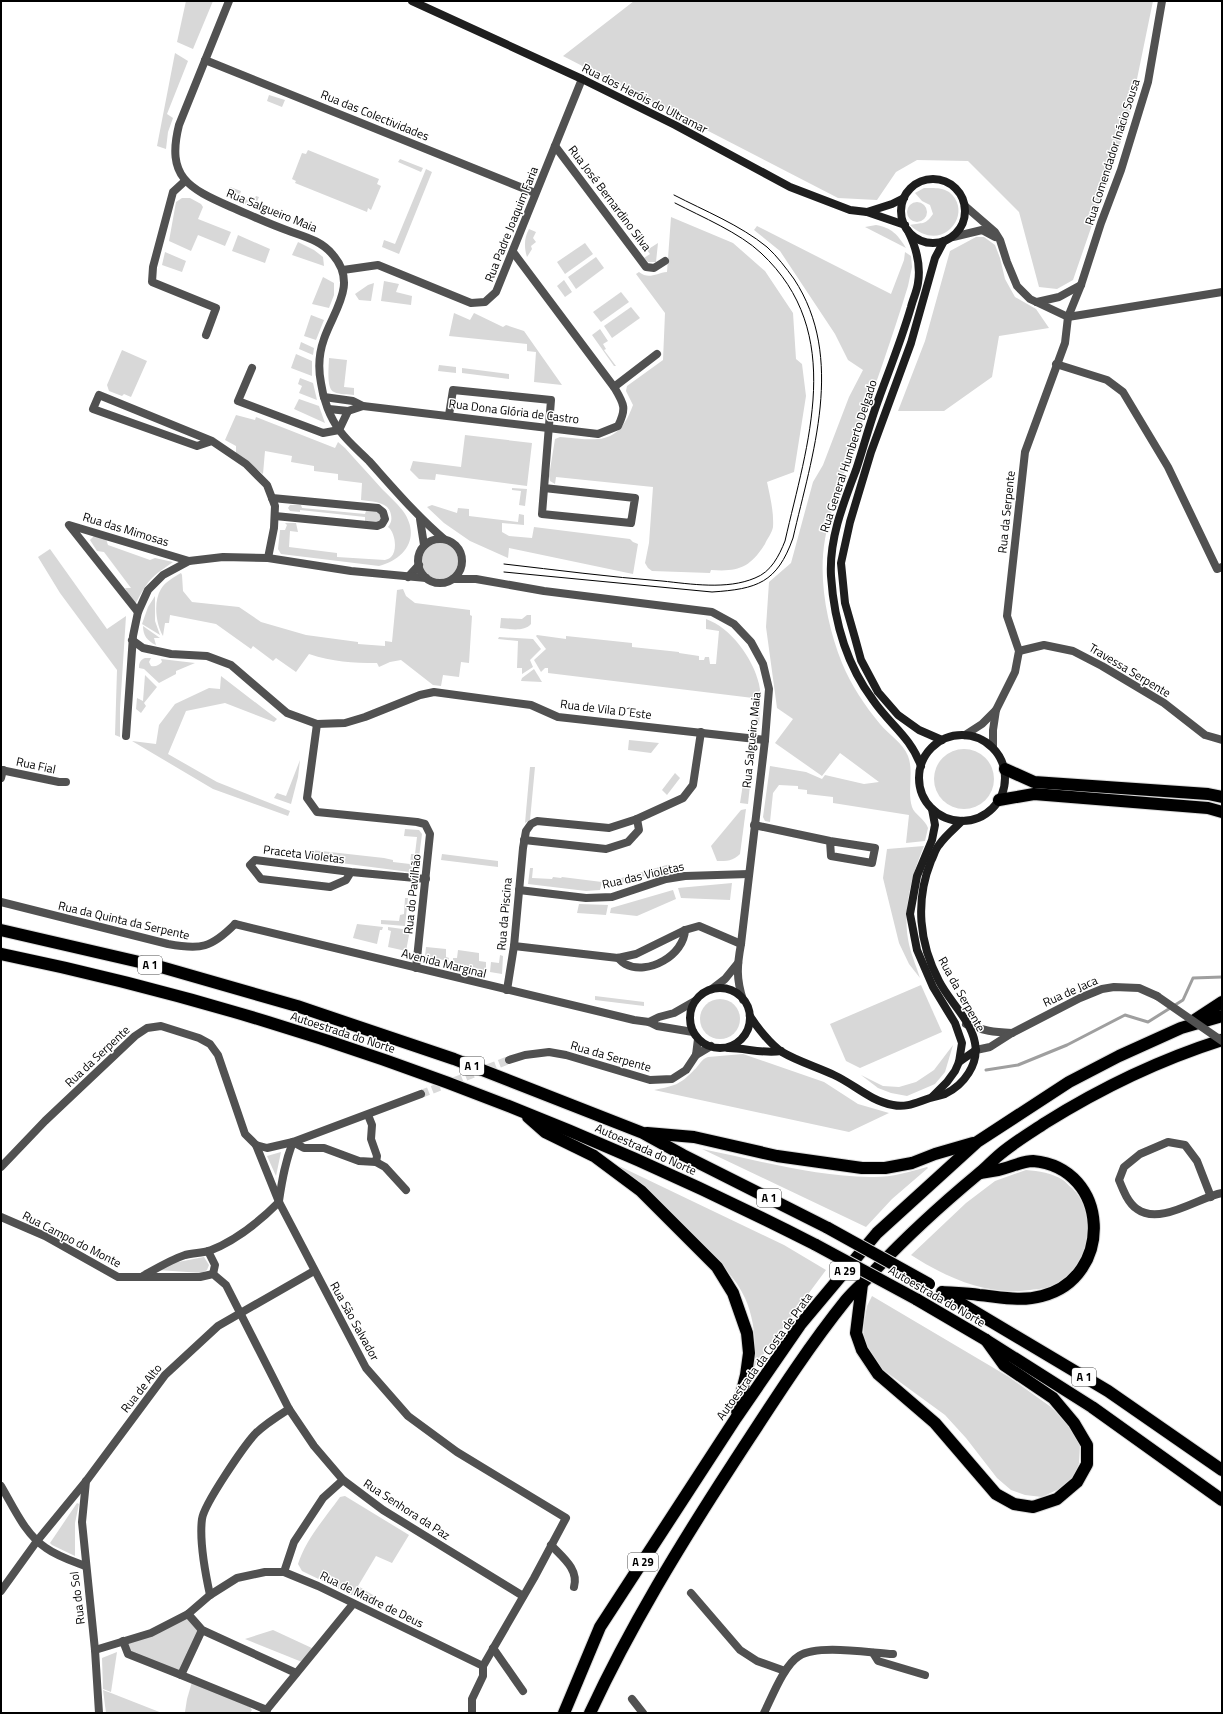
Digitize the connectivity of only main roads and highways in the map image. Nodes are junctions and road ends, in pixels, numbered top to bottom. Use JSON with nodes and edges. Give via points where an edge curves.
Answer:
{"nodes":[{"id":1,"x":412,"y":1,"type":"edge"},
{"id":2,"x":904,"y":198,"type":"junction"},
{"id":3,"x":867,"y":212,"type":"junction"},
{"id":4,"x":906,"y":228,"type":"junction"},
{"id":5,"x":944,"y":241,"type":"junction"},
{"id":6,"x":942,"y":740,"type":"junction"},
{"id":7,"x":921,"y":766,"type":"junction"},
{"id":8,"x":1005,"y":769,"type":"junction"},
{"id":9,"x":1222,"y":797,"type":"edge"},
{"id":10,"x":999,"y":800,"type":"junction"},
{"id":11,"x":932,"y":809,"type":"junction"},
{"id":12,"x":1222,"y":812,"type":"edge"},
{"id":13,"x":962,"y":821,"type":"junction"},
{"id":14,"x":1,"y":930,"type":"edge"},
{"id":15,"x":1,"y":954,"type":"edge"},
{"id":16,"x":1222,"y":1002,"type":"edge"},
{"id":17,"x":750,"y":1016,"type":"junction"},
{"id":18,"x":1222,"y":1016,"type":"edge"},
{"id":19,"x":1181,"y":1028,"type":"junction"},
{"id":20,"x":1222,"y":1040,"type":"edge"},
{"id":21,"x":962,"y":1043,"type":"junction"},
{"id":22,"x":723,"y":1047,"type":"junction"},
{"id":23,"x":976,"y":1050,"type":"junction"},
{"id":24,"x":781,"y":1051,"type":"junction"},
{"id":25,"x":959,"y":1062,"type":"junction"},
{"id":26,"x":933,"y":1097,"type":"junction"},
{"id":27,"x":521,"y":1111,"type":"junction"},
{"id":28,"x":643,"y":1133,"type":"junction"},
{"id":29,"x":976,"y":1142,"type":"junction"},
{"id":30,"x":980,"y":1173,"type":"junction"},
{"id":31,"x":862,"y":1284,"type":"junction"},
{"id":32,"x":942,"y":1292,"type":"junction"},
{"id":33,"x":986,"y":1340,"type":"junction"},
{"id":34,"x":736,"y":1418,"type":"junction"},
{"id":35,"x":1222,"y":1470,"type":"edge"},
{"id":36,"x":1222,"y":1500,"type":"edge"},
{"id":37,"x":564,"y":1713,"type":"edge"},
{"id":38,"x":590,"y":1713,"type":"edge"}],
"edges":[{"from":1,"to":3,"type":"main road","name":"Rua dos Heróis do Ultramar","via":[[582,79],[790,187],[850,210]]},
{"from":2,"to":3,"type":"main road","name":"Rua dos Heróis do Ultramar"},
{"from":2,"to":4,"type":"main road","via":[[902,216]]},
{"from":2,"to":5,"type":"main road","via":[[918,183],[927,180],[947,182],[956,188],[965,206],[963,223],[959,230]]},
{"from":3,"to":4,"type":"main road","name":"Rua dos Heróis do Ultramar"},
{"from":4,"to":5,"type":"main road","via":[[924,242]]},
{"from":4,"to":7,"type":"main road","name":"Rua General Humberto Delgado","via":[[917,249],[918,283],[904,332],[841,510],[832,543],[831,575],[843,643],[851,663],[873,701],[908,740]]},
{"from":5,"to":6,"type":"main road","name":"Rua General Humberto Delgado","via":[[935,258],[911,343],[871,452],[850,522],[841,563],[845,603],[854,638],[878,692],[898,715],[920,730]]},
{"from":6,"to":7,"type":"main road","via":[[929,750]]},
{"from":6,"to":8,"type":"main road","via":[[957,735],[975,736],[993,747]]},
{"from":7,"to":11,"type":"main road","via":[[920,789]]},
{"from":8,"to":9,"type":"highway","via":[[1034,782]]},
{"from":8,"to":10,"type":"main road","via":[[1006,780]]},
{"from":10,"to":12,"type":"highway","via":[[1034,794],[1208,808]]},
{"from":10,"to":13,"type":"main road","via":[[983,816]]},
{"from":11,"to":13,"type":"main road","via":[[941,816]]},
{"from":11,"to":21,"type":"main road","name":"Rua da Serpente","via":[[935,825],[932,840],[917,876],[910,914],[917,950],[933,987],[955,1023]]},
{"from":13,"to":23,"type":"main road","name":"Rua da Serpente","via":[[938,846],[928,870],[921,921],[925,949],[939,980],[966,1024]]},
{"from":14,"to":28,"type":"highway","name":"Autoestrada do Norte","number":"A 1","via":[[161,967],[305,1008],[454,1059]]},
{"from":15,"to":27,"type":"highway","name":"Autoestrada do Norte","number":"A 1","via":[[71,968],[288,1028],[447,1082]]},
{"from":16,"to":19,"type":"highway"},
{"from":17,"to":22,"type":"main road","via":[[746,1033],[740,1040]]},
{"from":17,"to":22,"type":"main road","via":[[743,1000],[730,990],[712,989],[700,996],[691,1011],[690,1021],[696,1035],[711,1046]]},
{"from":17,"to":24,"type":"main road","name":"Rua da Serpente","via":[[758,1029]]},
{"from":18,"to":19,"type":"highway","name":"Autoestrada da Costa de Prata","number":"A 29"},
{"from":19,"to":29,"type":"highway","name":"Autoestrada da Costa de Prata","number":"A 29","via":[[1069,1082]]},
{"from":20,"to":30,"type":"highway","number":"A 29","via":[[1180,1054],[1090,1096],[998,1155]]},
{"from":21,"to":23,"type":"main road"},
{"from":21,"to":25,"type":"main road","name":"Rua da Serpente"},
{"from":22,"to":24,"type":"main road","name":"Rua da Serpente","via":[[769,1053]]},
{"from":23,"to":25,"type":"main road","name":"Rua de Jaca"},
{"from":23,"to":26,"type":"main road","name":"Rua da Serpente","via":[[973,1066],[956,1088]]},
{"from":24,"to":26,"type":"main road","name":"Rua da Serpente","via":[[843,1079],[872,1099],[892,1105],[908,1106]]},
{"from":25,"to":26,"type":"main road","name":"Rua da Serpente","via":[[947,1082]]},
{"from":27,"to":33,"type":"highway","name":"Autoestrada do Norte","number":"A 1","bridge":true,"via":[[648,1164],[752,1212],[916,1299]]},
{"from":27,"to":34,"type":"highway","via":[[545,1132],[594,1156],[641,1191],[716,1267],[734,1293],[747,1333],[749,1353]]},
{"from":28,"to":29,"type":"highway","via":[[694,1137],[777,1156],[862,1168],[885,1168],[912,1163]]},
{"from":28,"to":32,"type":"highway","name":"Autoestrada do Norte","number":"A 1","bridge":true,"via":[[828,1228]]},
{"from":29,"to":34,"type":"highway","name":"Autoestrada da Costa de Prata","number":"A 29","via":[[877,1233],[800,1325]]},
{"from":30,"to":31,"type":"highway","number":"A 29","via":[[936,1209]]},
{"from":30,"to":32,"type":"highway","via":[[1032,1161],[1055,1166],[1074,1180],[1090,1200],[1094,1222],[1093,1246],[1082,1268],[1067,1286],[1042,1296],[1012,1299]]},
{"from":31,"to":33,"type":"highway","via":[[856,1333],[862,1350],[878,1374],[935,1423],[996,1494],[1014,1504],[1033,1507],[1057,1499],[1077,1482],[1087,1464],[1087,1445],[1074,1423],[1052,1398],[1004,1365]]},
{"from":31,"to":38,"type":"highway","number":"A 29","via":[[848,1297],[811,1347],[691,1528],[612,1664]]},
{"from":32,"to":35,"type":"highway","name":"Autoestrada do Norte","number":"A 1","via":[[1108,1391]]},
{"from":33,"to":36,"type":"highway","name":"Autoestrada do Norte","number":"A 1","via":[[1092,1407]]},
{"from":34,"to":37,"type":"highway","name":"Autoestrada da Costa de Prata","number":"A 29","via":[[600,1627]]}]}
